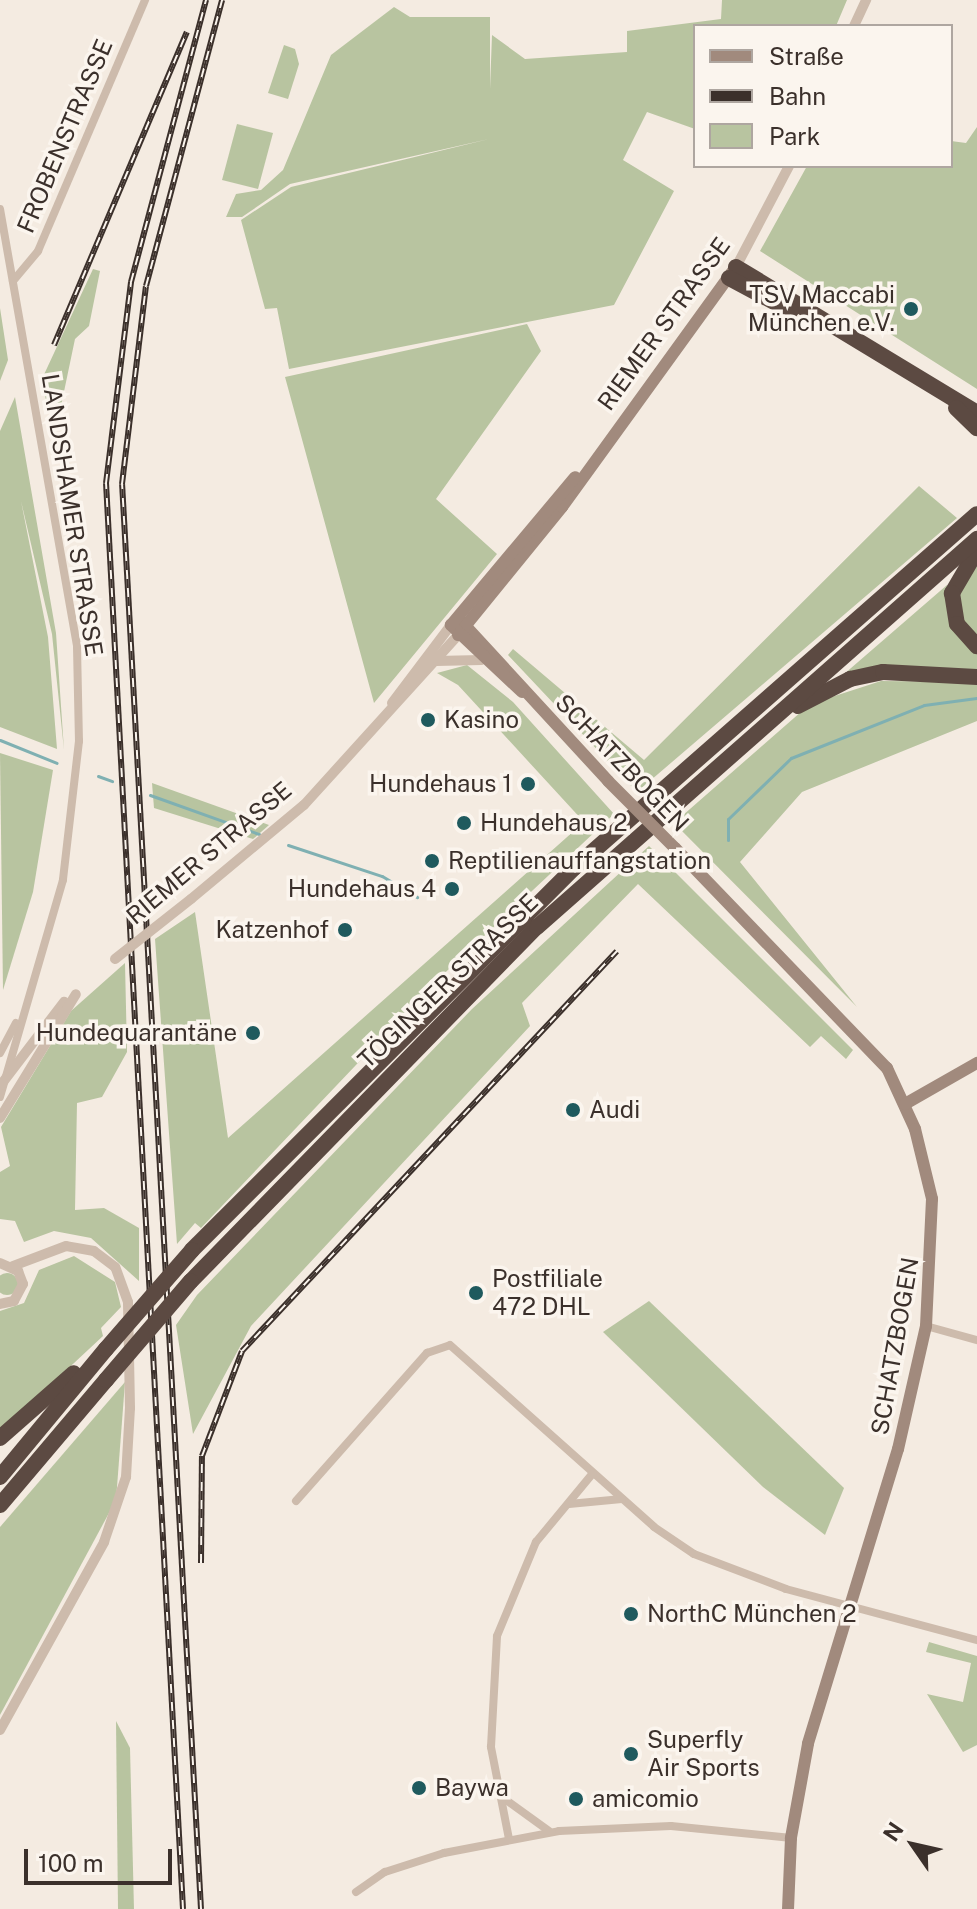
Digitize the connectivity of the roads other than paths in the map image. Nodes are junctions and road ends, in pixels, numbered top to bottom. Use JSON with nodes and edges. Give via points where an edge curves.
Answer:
{"nodes":[{"id":1,"x":145,"y":0,"type":"edge"},
{"id":2,"x":866,"y":0,"type":"edge"},
{"id":3,"x":855,"y":24,"type":"edge"},
{"id":4,"x":788,"y":168,"type":"edge"},
{"id":5,"x":0,"y":209,"type":"edge"},
{"id":6,"x":1,"y":220,"type":"edge"},
{"id":7,"x":732,"y":272,"type":"junction"},
{"id":8,"x":13,"y":281,"type":"junction"},
{"id":9,"x":949,"y":402,"type":"junction"},
{"id":10,"x":977,"y":413,"type":"edge"},
{"id":11,"x":977,"y":428,"type":"edge"},
{"id":12,"x":977,"y":500,"type":"edge"},
{"id":13,"x":977,"y":514,"type":"edge"},
{"id":14,"x":977,"y":539,"type":"edge"},
{"id":15,"x":977,"y":552,"type":"edge"},
{"id":16,"x":931,"y":557,"type":"junction"},
{"id":17,"x":458,"y":626,"type":"junction"},
{"id":18,"x":977,"y":646,"type":"edge"},
{"id":19,"x":481,"y":660,"type":"junction"},
{"id":20,"x":434,"y":662,"type":"junction"},
{"id":21,"x":977,"y":677,"type":"edge"},
{"id":22,"x":522,"y":692,"type":"junction"},
{"id":23,"x":391,"y":705,"type":"junction"},
{"id":24,"x":739,"y":746,"type":"junction"},
{"id":25,"x":115,"y":959,"type":"dead end"},
{"id":26,"x":21,"y":1015,"type":"junction"},
{"id":27,"x":0,"y":1053,"type":"edge"},
{"id":28,"x":977,"y":1063,"type":"edge"},
{"id":29,"x":2,"y":1084,"type":"edge"},
{"id":30,"x":0,"y":1097,"type":"edge"},
{"id":31,"x":905,"y":1104,"type":"junction"},
{"id":32,"x":0,"y":1118,"type":"edge"},
{"id":33,"x":42,"y":1253,"type":"junction"},
{"id":34,"x":0,"y":1263,"type":"edge"},
{"id":35,"x":13,"y":1266,"type":"junction"},
{"id":36,"x":22,"y":1277,"type":"junction"},
{"id":37,"x":0,"y":1304,"type":"edge"},
{"id":38,"x":926,"y":1326,"type":"junction"},
{"id":39,"x":977,"y":1340,"type":"edge"},
{"id":40,"x":106,"y":1349,"type":"junction"},
{"id":41,"x":0,"y":1438,"type":"edge"},
{"id":42,"x":593,"y":1473,"type":"junction"},
{"id":43,"x":0,"y":1477,"type":"edge"},
{"id":44,"x":622,"y":1499,"type":"junction"},
{"id":45,"x":296,"y":1501,"type":"dead end"},
{"id":46,"x":0,"y":1505,"type":"edge"},
{"id":47,"x":564,"y":1506,"type":"junction"},
{"id":48,"x":850,"y":1604,"type":"junction"},
{"id":49,"x":977,"y":1640,"type":"edge"},
{"id":50,"x":0,"y":1730,"type":"edge"},
{"id":51,"x":501,"y":1796,"type":"junction"},
{"id":52,"x":553,"y":1832,"type":"junction"},
{"id":53,"x":791,"y":1838,"type":"junction"},
{"id":54,"x":509,"y":1839,"type":"junction"},
{"id":55,"x":356,"y":1892,"type":"dead end"},
{"id":56,"x":788,"y":1909,"type":"edge"}],
"edges":[{"from":1,"to":8,"type":"street","name":"FROBENSTRASSE","via":[[38,251]]},
{"from":2,"to":3,"type":"street"},
{"from":4,"to":7,"type":"street","name":"RIEMER STRASSE"},
{"from":5,"to":6,"type":"street","name":"LANDSHAMER STRASSE"},
{"from":6,"to":8,"type":"street","name":"LANDSHAMER STRASSE"},
{"from":7,"to":9,"type":"highway"},
{"from":7,"to":17,"type":"main road","name":"RIEMER STRASSE"},
{"from":8,"to":26,"type":"street","name":"LANDSHAMER STRASSE","via":[[77,647],[79,741],[63,880]]},
{"from":9,"to":10,"type":"highway"},
{"from":9,"to":11,"type":"highway"},
{"from":12,"to":16,"type":"highway"},
{"from":13,"to":16,"type":"highway","name":"TÖGINGER STRASSE"},
{"from":14,"to":24,"type":"highway","name":"TÖGINGER STRASSE"},
{"from":15,"to":18,"type":"highway","via":[[952,593],[957,624]]},
{"from":16,"to":40,"type":"highway","name":"TÖGINGER STRASSE","bridge":true,"via":[[574,868],[192,1250]]},
{"from":17,"to":19,"type":"main road","name":"SCHATZBOGEN"},
{"from":17,"to":20,"type":"street","name":"RIEMER STRASSE"},
{"from":17,"to":22,"type":"main road","name":"SCHATZBOGEN"},
{"from":17,"to":23,"type":"street","name":"RIEMER STRASSE"},
{"from":19,"to":20,"type":"street"},
{"from":19,"to":22,"type":"main road","name":"SCHATZBOGEN"},
{"from":20,"to":23,"type":"street","name":"RIEMER STRASSE"},
{"from":21,"to":24,"type":"highway","via":[[883,672],[850,679]]},
{"from":22,"to":31,"type":"main road","name":"SCHATZBOGEN","bridge":true,"via":[[869,1045]]},
{"from":23,"to":25,"type":"street","name":"RIEMER STRASSE","bridge":true,"via":[[304,805]]},
{"from":24,"to":46,"type":"highway","name":"TÖGINGER STRASSE","bridge":true,"via":[[418,1043],[191,1281]]},
{"from":26,"to":27,"type":"street","name":"LANDSHAMER STRASSE"},
{"from":26,"to":29,"type":"street","name":"LANDSHAMER STRASSE"},
{"from":28,"to":31,"type":"main road"},
{"from":29,"to":30,"type":"street","name":"LANDSHAMER STRASSE"},
{"from":29,"to":32,"type":"street","via":[[50,1016],[76,994]]},
{"from":31,"to":38,"type":"main road","name":"SCHATZBOGEN","via":[[924,1153],[934,1221]]},
{"from":33,"to":35,"type":"street"},
{"from":33,"to":36,"type":"street"},
{"from":33,"to":50,"type":"street","via":[[66,1246],[94,1251],[123,1283],[131,1372],[128,1462],[104,1542]]},
{"from":34,"to":35,"type":"street"},
{"from":35,"to":36,"type":"street"},
{"from":36,"to":37,"type":"street","via":[[18,1296]]},
{"from":38,"to":39,"type":"street"},
{"from":38,"to":48,"type":"main road","name":"SCHATZBOGEN","via":[[898,1449]]},
{"from":40,"to":41,"type":"highway"},
{"from":40,"to":43,"type":"highway","name":"TÖGINGER STRASSE"},
{"from":42,"to":44,"type":"street"},
{"from":42,"to":45,"type":"street","via":[[450,1345],[427,1353]]},
{"from":42,"to":47,"type":"street"},
{"from":44,"to":47,"type":"street"},
{"from":44,"to":48,"type":"street","via":[[673,1542],[720,1566]]},
{"from":47,"to":51,"type":"street","via":[[525,1561],[493,1653],[491,1747]]},
{"from":48,"to":49,"type":"street"},
{"from":48,"to":53,"type":"main road","name":"SCHATZBOGEN","via":[[808,1744]]},
{"from":51,"to":52,"type":"street"},
{"from":51,"to":54,"type":"street"},
{"from":52,"to":53,"type":"street","via":[[671,1826]]},
{"from":52,"to":54,"type":"street"},
{"from":53,"to":56,"type":"main road","name":"SCHATZBOGEN"},
{"from":54,"to":55,"type":"street","via":[[385,1872]]}]}
